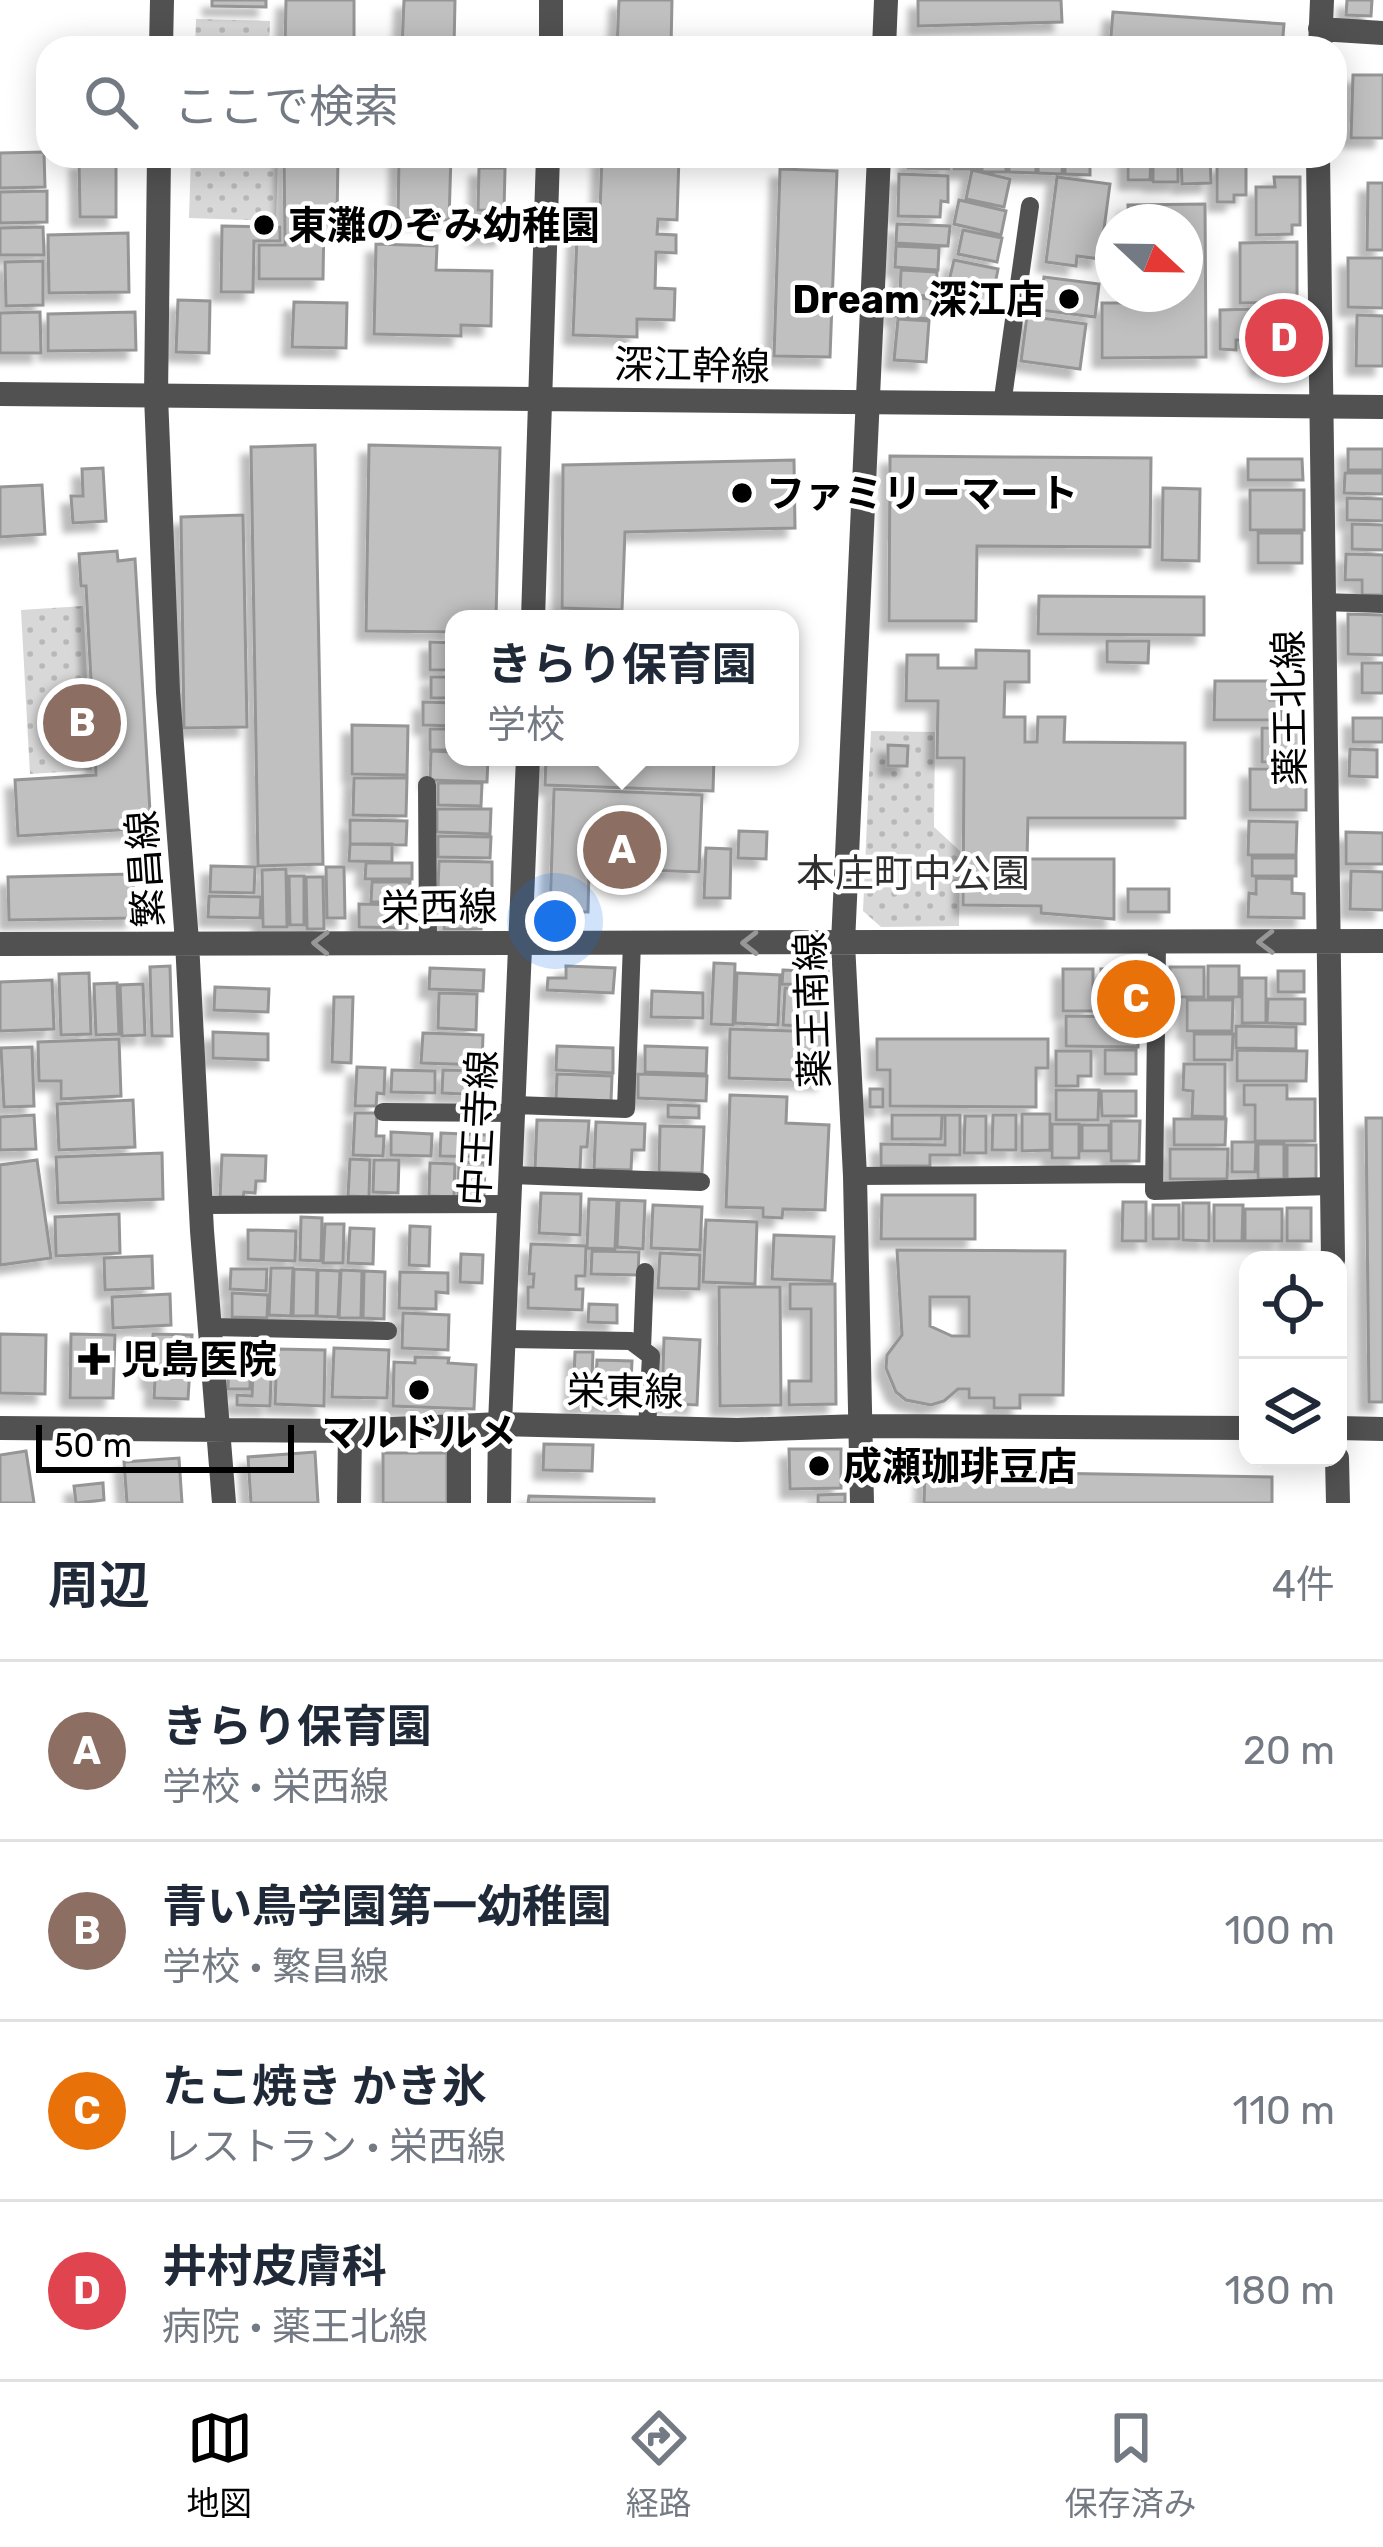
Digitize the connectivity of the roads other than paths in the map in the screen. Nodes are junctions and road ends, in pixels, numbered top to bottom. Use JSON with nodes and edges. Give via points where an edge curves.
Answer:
{"nodes":[{"id":1,"x":162,"y":0,"type":"edge"},
{"id":2,"x":551,"y":0,"type":"edge"},
{"id":3,"x":886,"y":0,"type":"edge"},
{"id":4,"x":1322,"y":0,"type":"edge"},
{"id":5,"x":1383,"y":33,"type":"edge"},
{"id":6,"x":161,"y":36,"type":"edge"},
{"id":7,"x":551,"y":36,"type":"edge"},
{"id":8,"x":884,"y":36,"type":"edge"},
{"id":9,"x":1320,"y":36,"type":"edge"},
{"id":10,"x":1347,"y":36,"type":"edge"},
{"id":11,"x":160,"y":168,"type":"edge"},
{"id":12,"x":548,"y":168,"type":"edge"},
{"id":13,"x":878,"y":168,"type":"edge"},
{"id":14,"x":1318,"y":168,"type":"edge"},
{"id":15,"x":1030,"y":206,"type":"dead end"},
{"id":16,"x":0,"y":394,"type":"edge"},
{"id":17,"x":156,"y":396,"type":"junction"},
{"id":18,"x":541,"y":399,"type":"junction"},
{"id":19,"x":868,"y":403,"type":"junction"},
{"id":20,"x":1002,"y":404,"type":"junction"},
{"id":21,"x":1323,"y":407,"type":"junction"},
{"id":22,"x":1383,"y":407,"type":"edge"},
{"id":23,"x":1324,"y":602,"type":"junction"},
{"id":24,"x":1383,"y":604,"type":"edge"},
{"id":25,"x":533,"y":610,"type":"edge"},
{"id":26,"x":528,"y":766,"type":"edge"},
{"id":27,"x":427,"y":785,"type":"dead end"},
{"id":28,"x":1328,"y":941,"type":"junction"},
{"id":29,"x":1383,"y":941,"type":"edge"},
{"id":30,"x":187,"y":942,"type":"junction"},
{"id":31,"x":522,"y":942,"type":"junction"},
{"id":32,"x":632,"y":942,"type":"junction"},
{"id":33,"x":844,"y":943,"type":"junction"},
{"id":34,"x":0,"y":944,"type":"edge"},
{"id":35,"x":428,"y":944,"type":"junction"},
{"id":36,"x":1157,"y":944,"type":"junction"},
{"id":37,"x":515,"y":1109,"type":"junction"},
{"id":38,"x":383,"y":1112,"type":"dead end"},
{"id":39,"x":1154,"y":1174,"type":"junction"},
{"id":40,"x":512,"y":1175,"type":"junction"},
{"id":41,"x":855,"y":1176,"type":"junction"},
{"id":42,"x":701,"y":1182,"type":"dead end"},
{"id":43,"x":1332,"y":1186,"type":"junction"},
{"id":44,"x":510,"y":1204,"type":"junction"},
{"id":45,"x":201,"y":1205,"type":"junction"},
{"id":46,"x":1333,"y":1251,"type":"edge"},
{"id":47,"x":645,"y":1272,"type":"dead end"},
{"id":48,"x":211,"y":1327,"type":"junction"},
{"id":49,"x":388,"y":1330,"type":"dead end"},
{"id":50,"x":505,"y":1339,"type":"junction"},
{"id":51,"x":642,"y":1349,"type":"junction"},
{"id":52,"x":500,"y":1424,"type":"junction"},
{"id":53,"x":459,"y":1426,"type":"junction"},
{"id":54,"x":860,"y":1426,"type":"junction"},
{"id":55,"x":0,"y":1427,"type":"edge"},
{"id":56,"x":219,"y":1427,"type":"junction"},
{"id":57,"x":647,"y":1428,"type":"junction"},
{"id":58,"x":1239,"y":1428,"type":"edge"},
{"id":59,"x":1347,"y":1428,"type":"edge"},
{"id":60,"x":1383,"y":1429,"type":"edge"},
{"id":61,"x":350,"y":1431,"type":"junction"},
{"id":62,"x":1337,"y":1467,"type":"edge"},
{"id":63,"x":224,"y":1503,"type":"edge"},
{"id":64,"x":350,"y":1503,"type":"edge"},
{"id":65,"x":459,"y":1503,"type":"edge"},
{"id":66,"x":499,"y":1503,"type":"edge"},
{"id":67,"x":862,"y":1503,"type":"edge"},
{"id":68,"x":1337,"y":1503,"type":"edge"}],
"edges":[{"from":1,"to":6,"type":"street"},
{"from":2,"to":7,"type":"street"},
{"from":3,"to":8,"type":"street"},
{"from":4,"to":9,"type":"street"},
{"from":5,"to":10,"type":"street"},
{"from":11,"to":17,"type":"street","name":"繁昌線"},
{"from":12,"to":18,"type":"street"},
{"from":13,"to":19,"type":"street","name":"薬王南線"},
{"from":14,"to":21,"type":"street","name":"薬王北線"},
{"from":15,"to":20,"type":"lane"},
{"from":16,"to":17,"type":"street","name":"深江幹線"},
{"from":17,"to":18,"type":"street","name":"深江幹線"},
{"from":17,"to":30,"type":"street","name":"繁昌線"},
{"from":18,"to":19,"type":"street","name":"深江幹線"},
{"from":18,"to":25,"type":"street"},
{"from":19,"to":20,"type":"street","name":"深江幹線"},
{"from":19,"to":33,"type":"street","name":"薬王南線"},
{"from":20,"to":21,"type":"street","name":"深江幹線"},
{"from":21,"to":22,"type":"street","name":"深江幹線"},
{"from":21,"to":23,"type":"street","name":"薬王北線"},
{"from":23,"to":24,"type":"lane"},
{"from":23,"to":28,"type":"street","name":"薬王北線"},
{"from":26,"to":31,"type":"street","name":"中王寺線"},
{"from":27,"to":35,"type":"lane"},
{"from":28,"to":29,"type":"street","name":"栄西線"},
{"from":28,"to":36,"type":"street","name":"栄西線","one_way":true},
{"from":28,"to":43,"type":"street","name":"薬王北線"},
{"from":30,"to":34,"type":"street","name":"栄西線"},
{"from":35,"to":30,"type":"street","name":"栄西線","one_way":true},
{"from":30,"to":45,"type":"street","name":"繁昌線"},
{"from":31,"to":32,"type":"street","name":"栄西線"},
{"from":31,"to":35,"type":"street","name":"栄西線"},
{"from":31,"to":37,"type":"street","name":"中王寺線"},
{"from":33,"to":32,"type":"street","name":"栄西線","one_way":true},
{"from":32,"to":37,"type":"lane","via":[[626,1109]]},
{"from":33,"to":36,"type":"street","name":"栄西線"},
{"from":33,"to":41,"type":"street","name":"薬王南線"},
{"from":36,"to":39,"type":"lane"},
{"from":37,"to":38,"type":"lane"},
{"from":37,"to":40,"type":"street","name":"中王寺線"},
{"from":39,"to":41,"type":"lane"},
{"from":39,"to":43,"type":"lane","via":[[1154,1191]]},
{"from":40,"to":42,"type":"lane"},
{"from":40,"to":44,"type":"street","name":"中王寺線"},
{"from":41,"to":54,"type":"street","name":"薬王南線"},
{"from":43,"to":46,"type":"street","name":"薬王北線"},
{"from":44,"to":45,"type":"lane"},
{"from":44,"to":50,"type":"street","name":"中王寺線"},
{"from":45,"to":48,"type":"street","name":"繁昌線"},
{"from":47,"to":51,"type":"lane"},
{"from":48,"to":49,"type":"lane"},
{"from":48,"to":56,"type":"street","name":"繁昌線"},
{"from":50,"to":51,"type":"lane","via":[[631,1341]]},
{"from":50,"to":52,"type":"street","name":"中王寺線"},
{"from":51,"to":57,"type":"lane","via":[[650,1356]]},
{"from":52,"to":53,"type":"street","name":"栄東線"},
{"from":52,"to":57,"type":"street","name":"栄東線"},
{"from":52,"to":66,"type":"street","name":"中王寺線"},
{"from":53,"to":61,"type":"street","name":"栄東線"},
{"from":53,"to":65,"type":"street"},
{"from":54,"to":57,"type":"street","name":"栄東線"},
{"from":54,"to":58,"type":"street","name":"栄東線"},
{"from":54,"to":67,"type":"street","name":"薬王南線"},
{"from":55,"to":56,"type":"street","name":"栄東線"},
{"from":56,"to":61,"type":"street","name":"栄東線"},
{"from":56,"to":63,"type":"street","name":"繁昌線"},
{"from":59,"to":60,"type":"street"},
{"from":61,"to":64,"type":"street"},
{"from":62,"to":68,"type":"street"}]}
